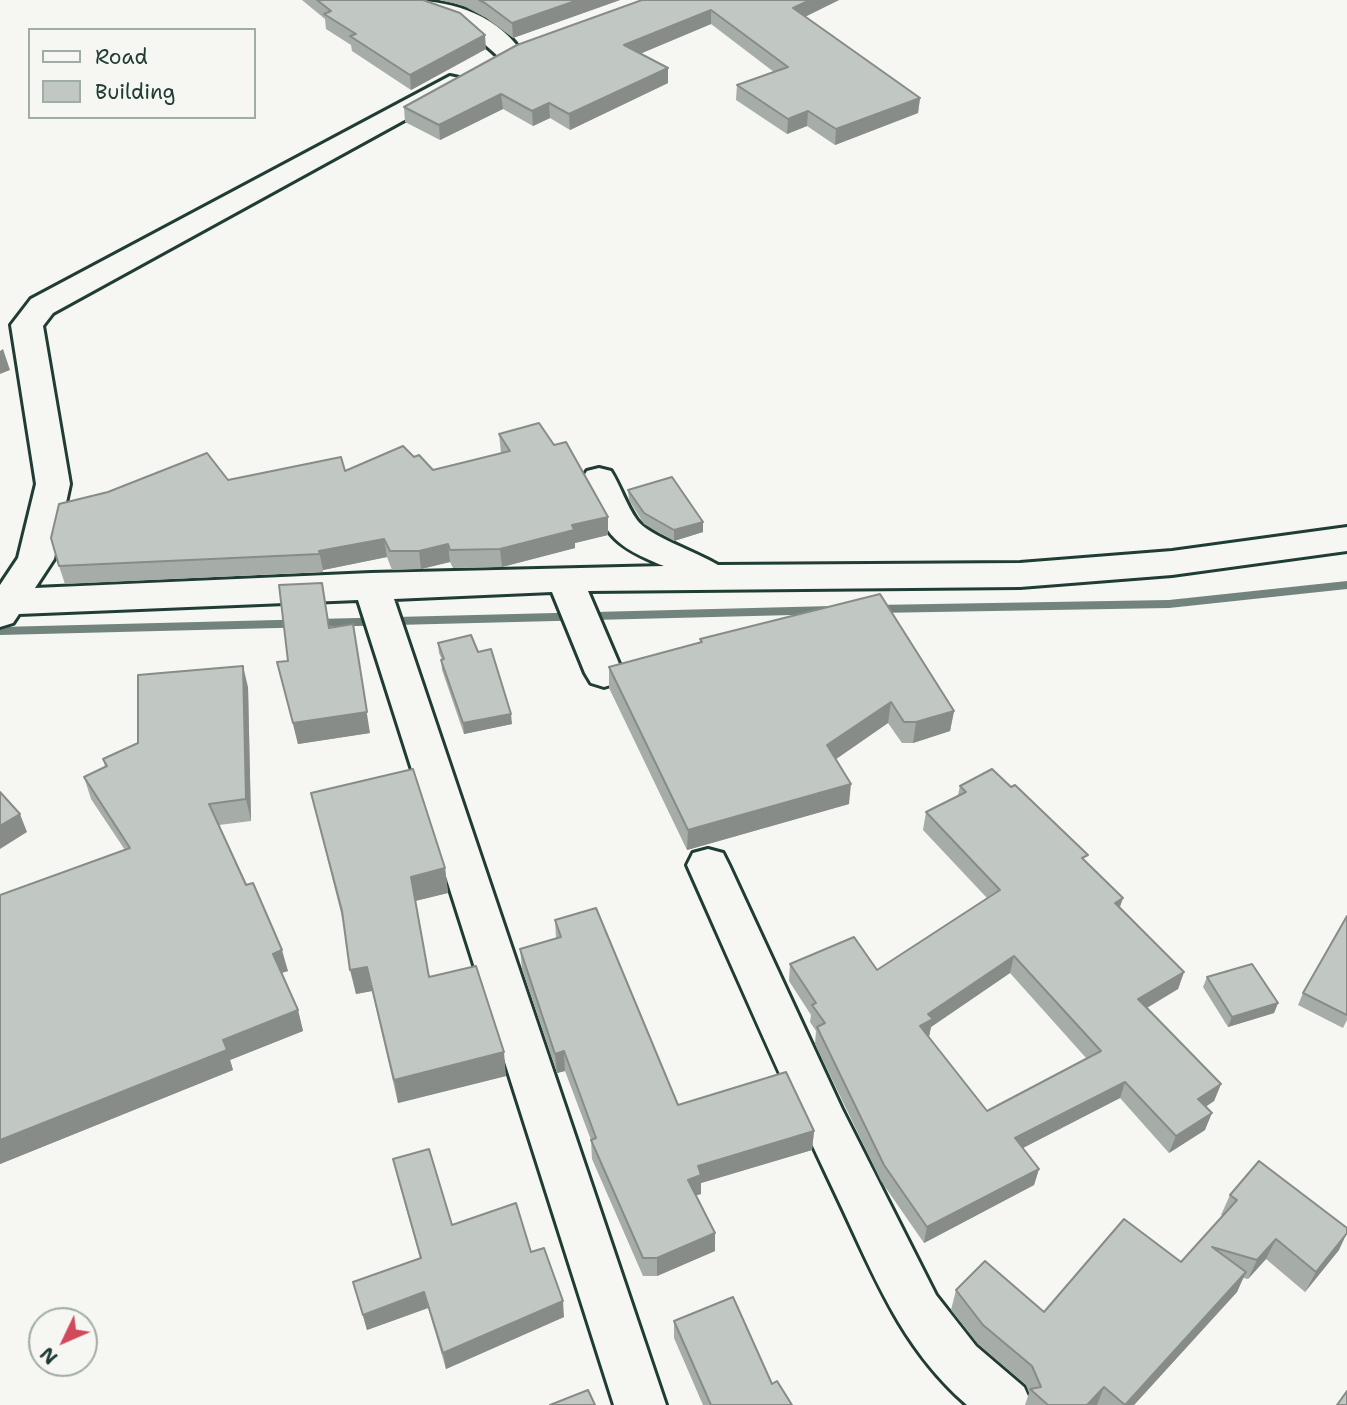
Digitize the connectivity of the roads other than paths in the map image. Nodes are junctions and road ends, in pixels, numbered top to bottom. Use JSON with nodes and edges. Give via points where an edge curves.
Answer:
{"nodes":[{"id":1,"x":414,"y":0,"type":"edge"},
{"id":2,"x":599,"y":480,"type":"dead end"},
{"id":3,"x":1347,"y":539,"type":"edge"},
{"id":4,"x":36,"y":559,"type":"junction"},
{"id":5,"x":0,"y":561,"type":"edge"},
{"id":6,"x":712,"y":578,"type":"junction"},
{"id":7,"x":565,"y":579,"type":"junction"},
{"id":8,"x":371,"y":585,"type":"junction"},
{"id":9,"x":5,"y":608,"type":"edge"},
{"id":10,"x":604,"y":673,"type":"dead end"},
{"id":11,"x":708,"y":865,"type":"dead end"},
{"id":12,"x":640,"y":1405,"type":"edge"},
{"id":13,"x":1006,"y":1405,"type":"edge"}],
"edges":[{"from":1,"to":4,"type":"street","via":[[472,20],[500,57],[42,306],[27,326],[52,484]]},
{"from":2,"to":6,"type":"street","via":[[624,530]]},
{"from":3,"to":6,"type":"street","via":[[1172,563],[1020,575]]},
{"from":4,"to":5,"type":"street"},
{"from":4,"to":9,"type":"street"},
{"from":6,"to":7,"type":"street"},
{"from":7,"to":8,"type":"street"},
{"from":7,"to":10,"type":"street"},
{"from":8,"to":9,"type":"street"},
{"from":8,"to":12,"type":"street"},
{"from":11,"to":13,"type":"street","via":[[824,1121],[918,1312],[958,1364]]}]}
